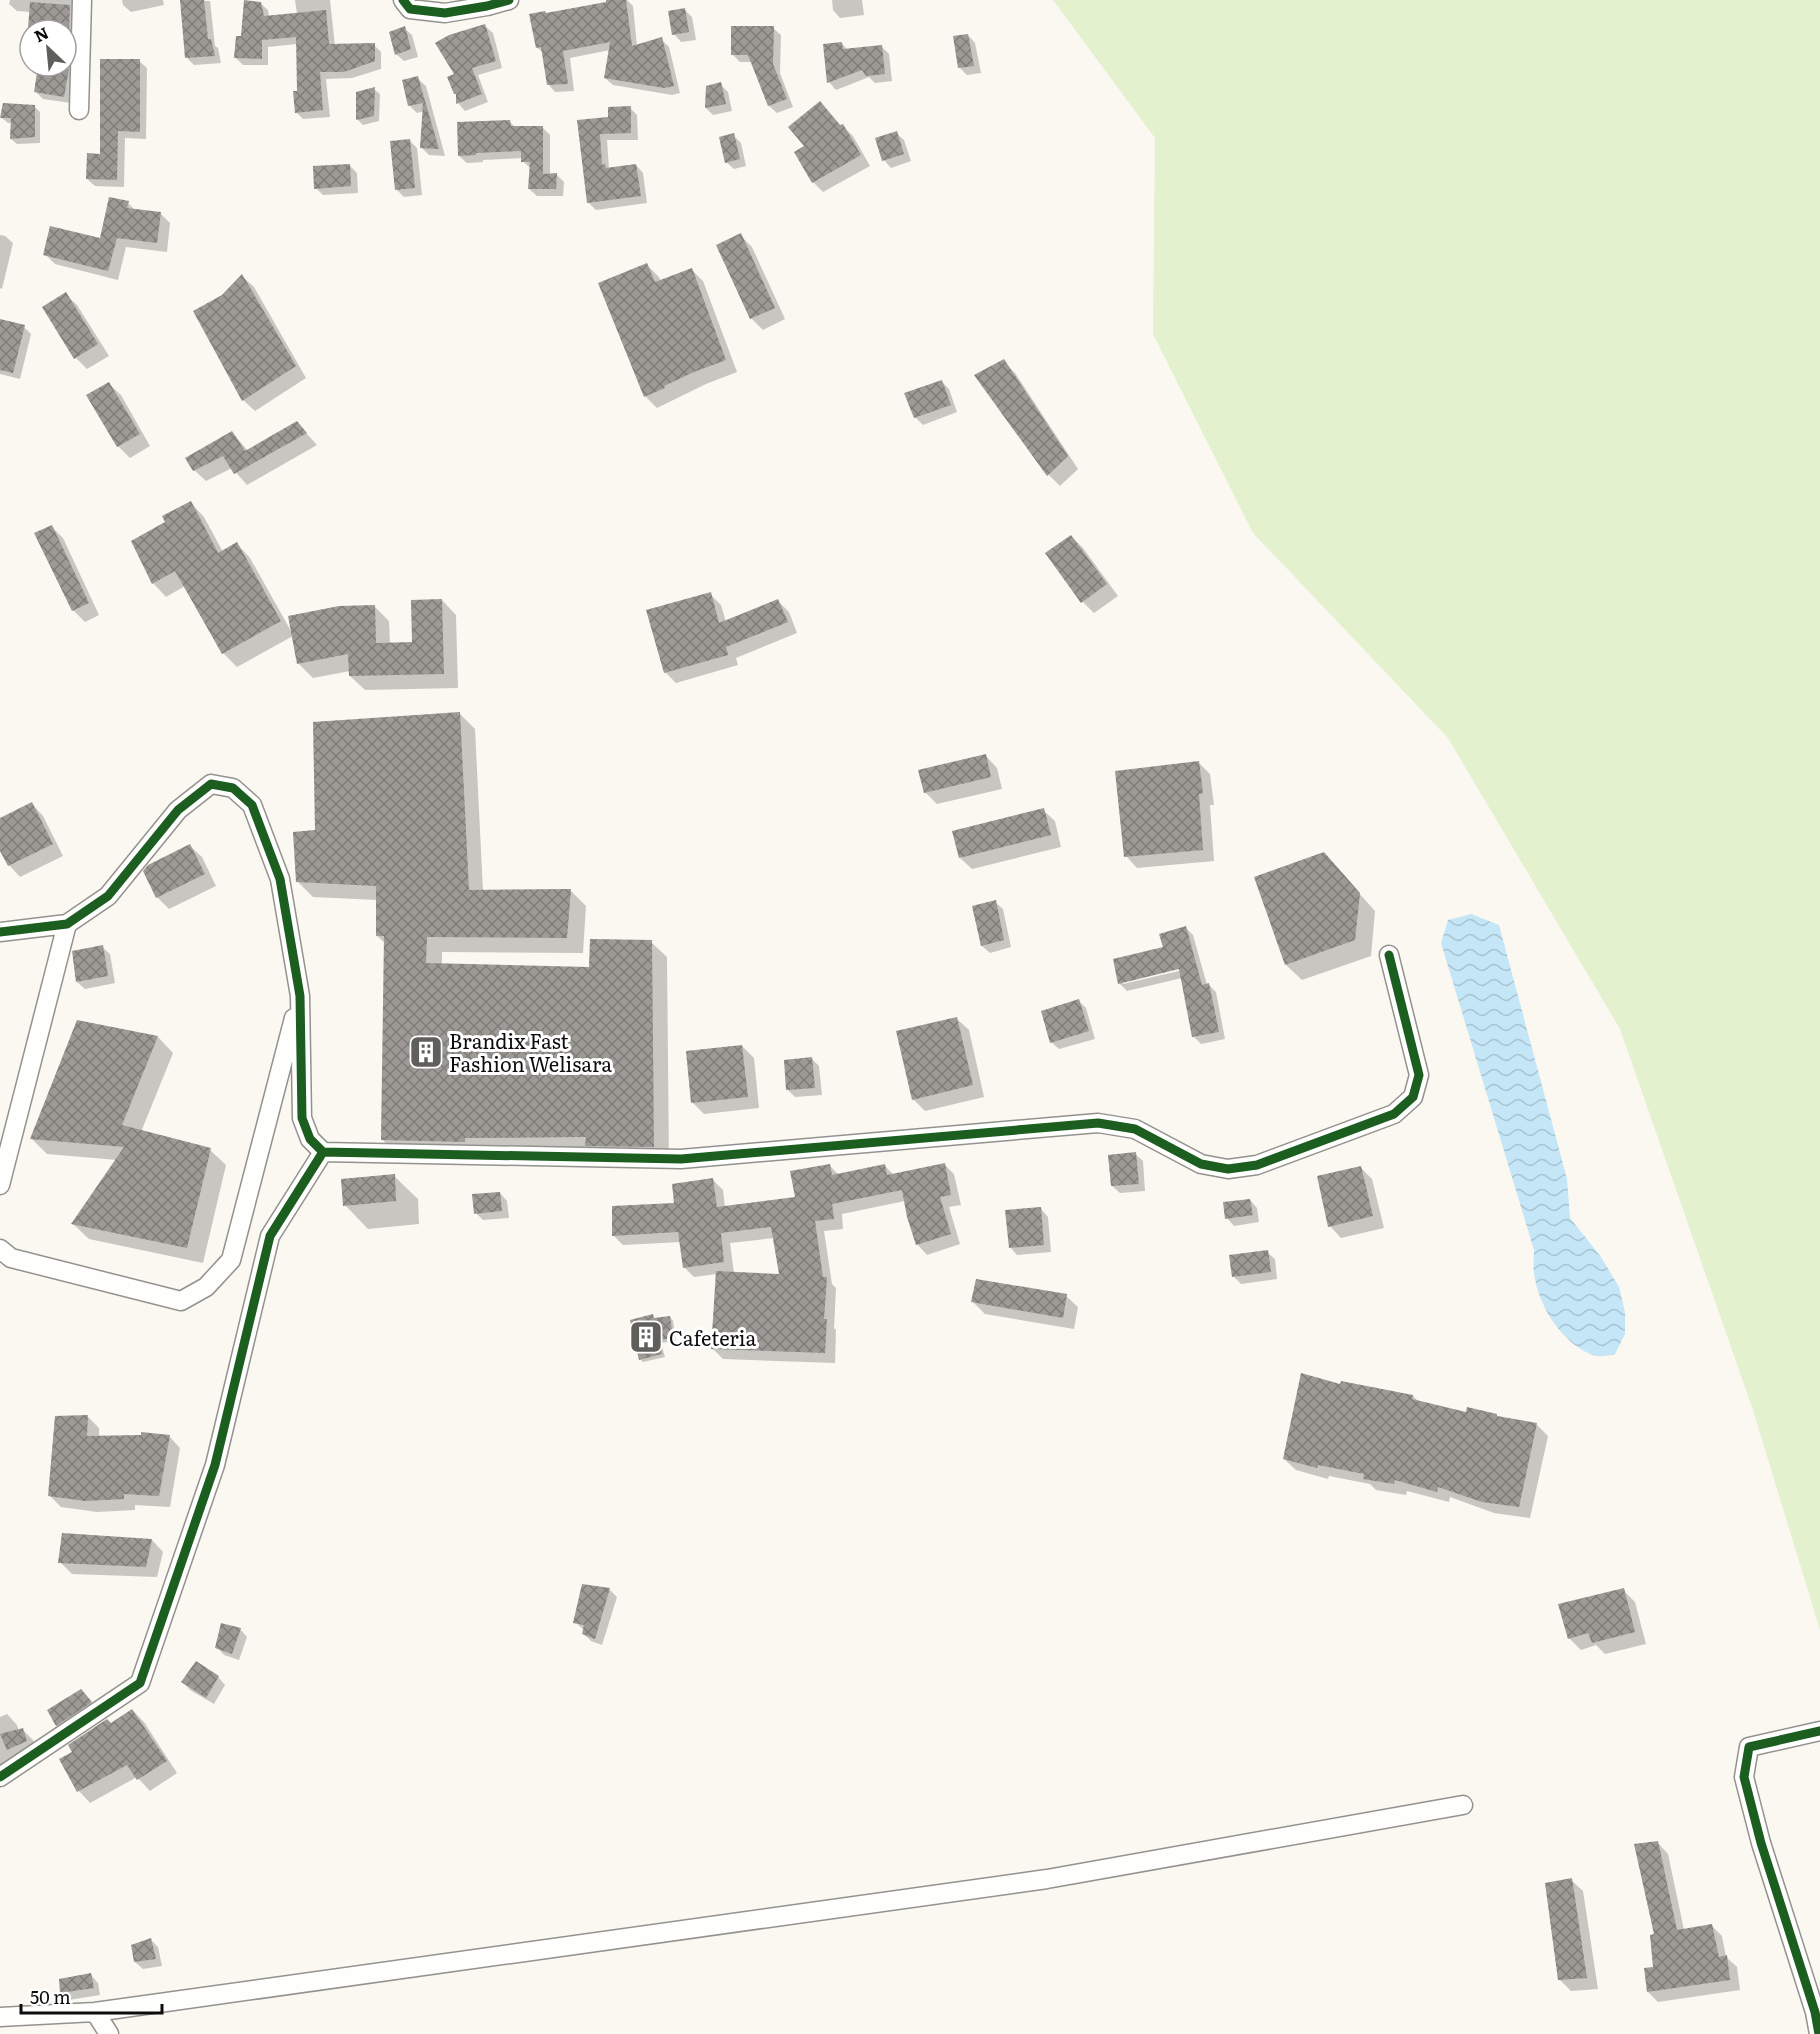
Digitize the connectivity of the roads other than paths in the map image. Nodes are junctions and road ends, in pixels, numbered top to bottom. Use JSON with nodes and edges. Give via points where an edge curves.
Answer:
{"nodes":[{"id":1,"x":82,"y":0,"type":"edge"},
{"id":2,"x":403,"y":0,"type":"edge"},
{"id":3,"x":509,"y":0,"type":"edge"},
{"id":4,"x":79,"y":110,"type":"dead end"},
{"id":5,"x":67,"y":924,"type":"junction"},
{"id":6,"x":0,"y":932,"type":"edge"},
{"id":7,"x":1389,"y":955,"type":"dead end"},
{"id":8,"x":300,"y":996,"type":"junction"},
{"id":9,"x":322,"y":1152,"type":"junction"},
{"id":10,"x":0,"y":1185,"type":"edge"},
{"id":11,"x":0,"y":1249,"type":"edge"},
{"id":12,"x":1820,"y":1731,"type":"edge"},
{"id":13,"x":0,"y":1777,"type":"edge"},
{"id":14,"x":1463,"y":1805,"type":"dead end"},
{"id":15,"x":95,"y":2012,"type":"junction"},
{"id":16,"x":0,"y":2017,"type":"edge"},
{"id":17,"x":109,"y":2034,"type":"edge"},
{"id":18,"x":1819,"y":2034,"type":"edge"}],
"edges":[{"from":1,"to":4,"type":"street"},
{"from":2,"to":3,"type":"street","via":[[410,9],[445,13]]},
{"from":5,"to":6,"type":"street"},
{"from":5,"to":8,"type":"street","via":[[108,896],[178,810],[211,784],[233,788],[252,805],[280,879]]},
{"from":5,"to":10,"type":"street"},
{"from":7,"to":9,"type":"street","via":[[1419,1075],[1413,1097],[1394,1114],[1257,1165],[1228,1169],[1202,1164],[1135,1129],[1098,1122],[681,1159]]},
{"from":8,"to":9,"type":"street","via":[[302,1118],[310,1139]]},
{"from":8,"to":11,"type":"street","via":[[231,1260],[206,1287],[181,1301],[11,1258]]},
{"from":9,"to":13,"type":"street","via":[[270,1236],[215,1465],[140,1683]]},
{"from":12,"to":18,"type":"street","via":[[1749,1746],[1744,1777]]},
{"from":14,"to":15,"type":"street","via":[[1047,1879]]},
{"from":15,"to":16,"type":"street"},
{"from":15,"to":17,"type":"street"}]}
